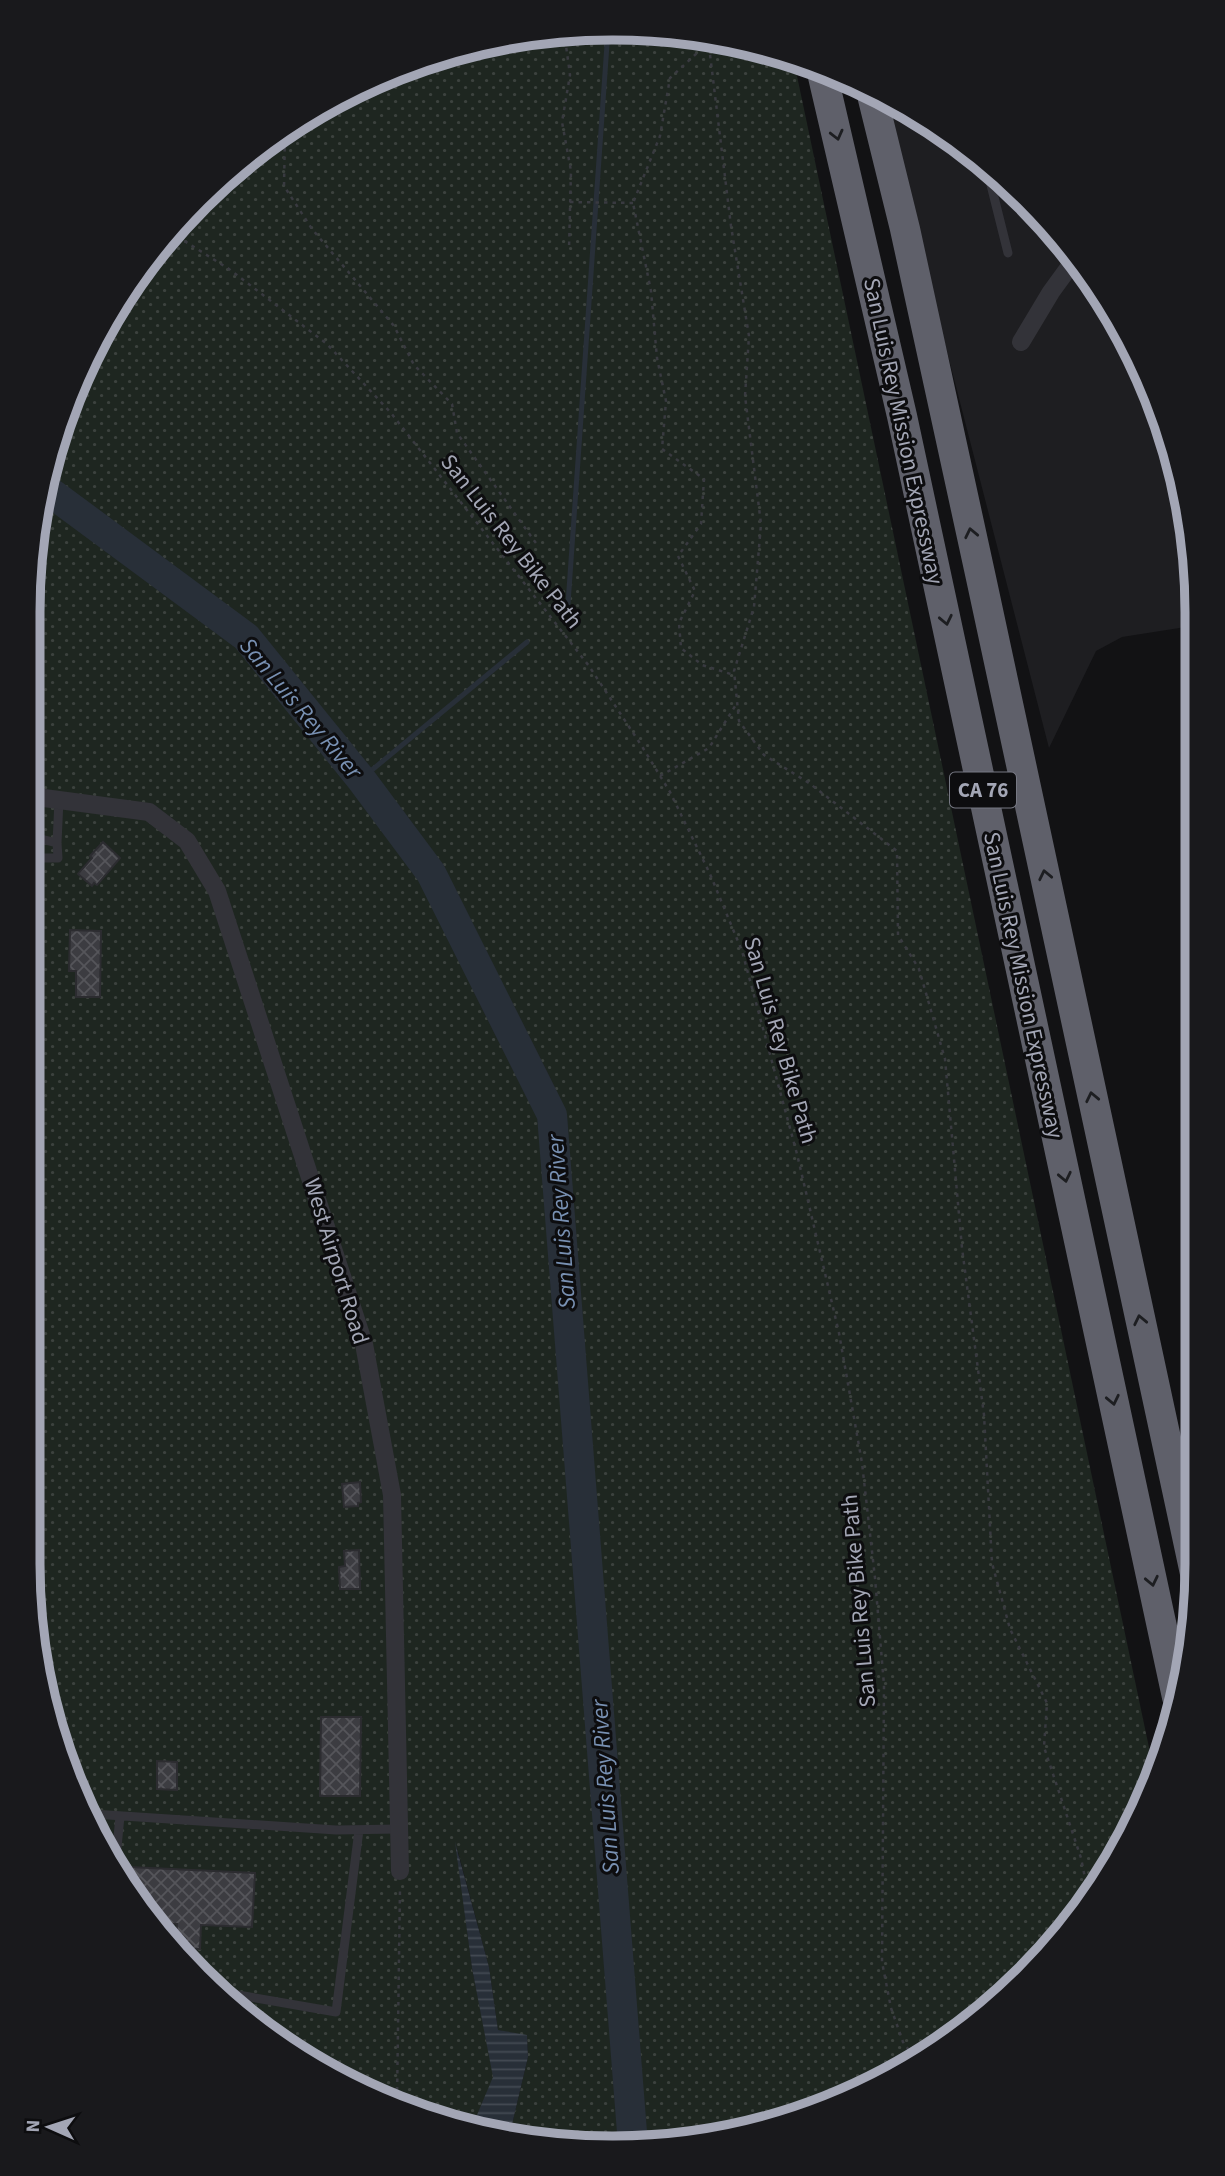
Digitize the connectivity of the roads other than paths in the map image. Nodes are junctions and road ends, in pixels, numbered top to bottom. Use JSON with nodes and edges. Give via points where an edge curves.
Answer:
{"nodes":[{"id":1,"x":824,"y":81,"type":"edge"},
{"id":2,"x":874,"y":103,"type":"edge"},
{"id":3,"x":990,"y":182,"type":"edge"},
{"id":4,"x":1008,"y":253,"type":"dead end"},
{"id":5,"x":1069,"y":268,"type":"edge"},
{"id":6,"x":1021,"y":342,"type":"dead end"},
{"id":7,"x":40,"y":797,"type":"edge"},
{"id":8,"x":59,"y":800,"type":"junction"},
{"id":9,"x":40,"y":839,"type":"edge"},
{"id":10,"x":57,"y":843,"type":"junction"},
{"id":11,"x":40,"y":858,"type":"edge"},
{"id":12,"x":1185,"y":1527,"type":"edge"},
{"id":13,"x":1173,"y":1679,"type":"edge"},
{"id":14,"x":98,"y":1814,"type":"edge"},
{"id":15,"x":120,"y":1816,"type":"junction"},
{"id":16,"x":399,"y":1829,"type":"junction"},
{"id":17,"x":359,"y":1830,"type":"junction"},
{"id":18,"x":117,"y":1850,"type":"edge"},
{"id":19,"x":400,"y":1871,"type":"road end"},
{"id":20,"x":236,"y":1994,"type":"edge"}],
"edges":[{"from":1,"to":13,"type":"highway","name":"San Luis Rey Mission Expressway","number":"CA 76","one_way":true,"via":[[905,429]]},
{"from":12,"to":2,"type":"highway","name":"San Luis Rey Mission Expressway","number":"CA 76","one_way":true},
{"from":3,"to":4,"type":"lane"},
{"from":5,"to":6,"type":"street"},
{"from":7,"to":8,"type":"street","name":"West Airport Road"},
{"from":8,"to":10,"type":"lane"},
{"from":8,"to":16,"type":"street","name":"West Airport Road","via":[[149,812],[187,841],[217,891],[230,930],[364,1344],[392,1495]]},
{"from":9,"to":10,"type":"lane"},
{"from":10,"to":11,"type":"lane","via":[[58,858]]},
{"from":14,"to":15,"type":"lane"},
{"from":15,"to":17,"type":"lane"},
{"from":15,"to":18,"type":"lane"},
{"from":16,"to":17,"type":"lane"},
{"from":16,"to":19,"type":"street","name":"West Airport Road"},
{"from":17,"to":20,"type":"lane","via":[[336,2011]]}]}
